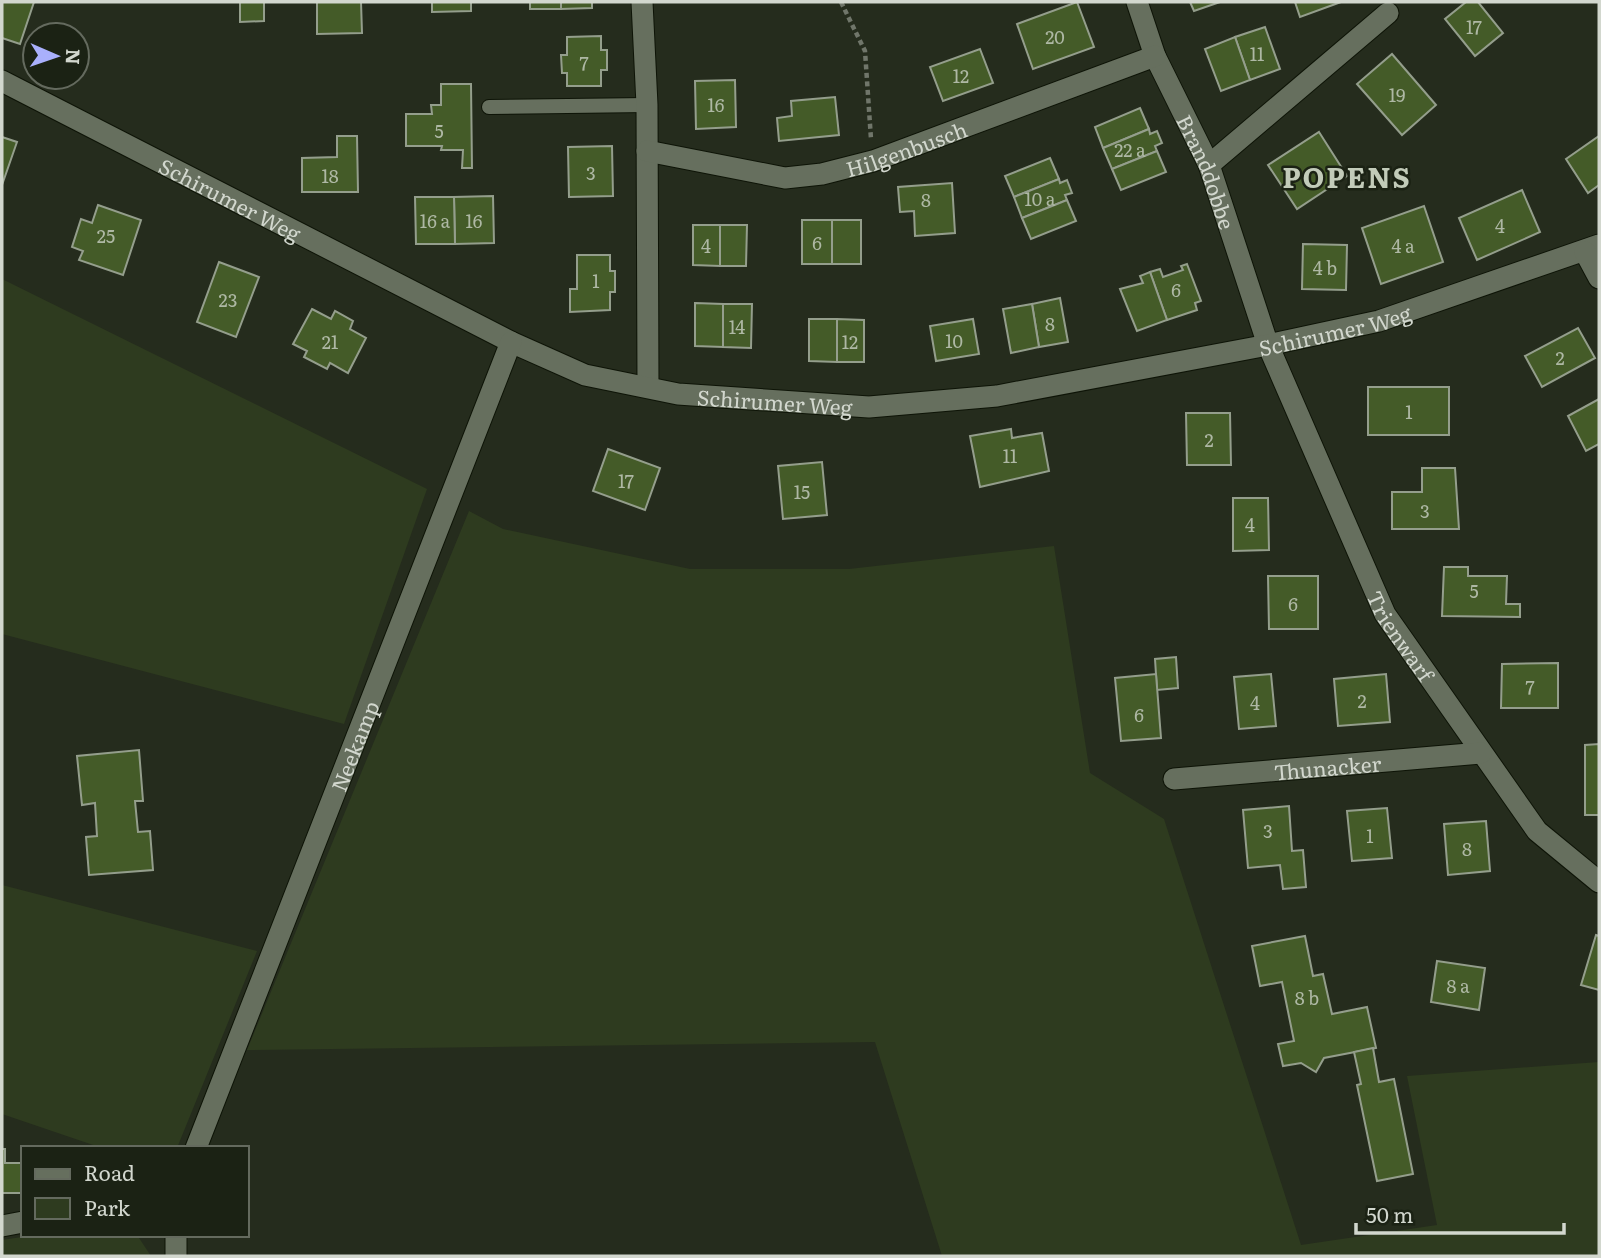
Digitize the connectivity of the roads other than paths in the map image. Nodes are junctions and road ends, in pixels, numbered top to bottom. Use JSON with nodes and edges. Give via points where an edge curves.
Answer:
{"nodes":[{"id":1,"x":642,"y":2,"type":"edge"},
{"id":2,"x":1137,"y":2,"type":"edge"},
{"id":3,"x":1388,"y":13,"type":"dead end"},
{"id":4,"x":1155,"y":56,"type":"junction"},
{"id":5,"x":2,"y":81,"type":"edge"},
{"id":6,"x":647,"y":105,"type":"junction"},
{"id":7,"x":489,"y":107,"type":"dead end"},
{"id":8,"x":647,"y":151,"type":"junction"},
{"id":9,"x":1209,"y":165,"type":"junction"},
{"id":10,"x":1592,"y":249,"type":"edge"},
{"id":11,"x":1599,"y":278,"type":"edge"},
{"id":12,"x":511,"y":342,"type":"junction"},
{"id":13,"x":1268,"y":345,"type":"junction"},
{"id":14,"x":648,"y":387,"type":"junction"},
{"id":15,"x":1481,"y":752,"type":"junction"},
{"id":16,"x":1174,"y":779,"type":"dead end"},
{"id":17,"x":1599,"y":882,"type":"edge"},
{"id":18,"x":197,"y":1146,"type":"edge"},
{"id":19,"x":21,"y":1222,"type":"edge"},
{"id":20,"x":2,"y":1226,"type":"edge"},
{"id":21,"x":176,"y":1237,"type":"edge"},
{"id":22,"x":176,"y":1256,"type":"edge"}],
"edges":[{"from":1,"to":6,"type":"street"},
{"from":2,"to":4,"type":"street","name":"Branddobbe"},
{"from":3,"to":9,"type":"street"},
{"from":4,"to":8,"type":"street","name":"Hilgenbusch","via":[[873,161],[822,174],[785,178]]},
{"from":4,"to":9,"type":"street","name":"Branddobbe"},
{"from":5,"to":12,"type":"street","name":"Schirumer Weg"},
{"from":6,"to":7,"type":"lane"},
{"from":6,"to":8,"type":"street"},
{"from":8,"to":14,"type":"street"},
{"from":9,"to":13,"type":"street","name":"Branddobbe"},
{"from":10,"to":11,"type":"street"},
{"from":10,"to":13,"type":"street","name":"Schirumer Weg","via":[[1379,321]]},
{"from":12,"to":14,"type":"street","name":"Schirumer Weg","via":[[585,375]]},
{"from":12,"to":18,"type":"street","name":"Neekamp"},
{"from":13,"to":14,"type":"street","name":"Schirumer Weg","via":[[997,396],[869,407],[678,394]]},
{"from":13,"to":15,"type":"street","name":"Trienwarf","via":[[1385,614]]},
{"from":15,"to":16,"type":"street","name":"Thunacker"},
{"from":15,"to":17,"type":"street","name":"Trienwarf","via":[[1537,831]]},
{"from":19,"to":20,"type":"street"},
{"from":21,"to":22,"type":"street"}]}
